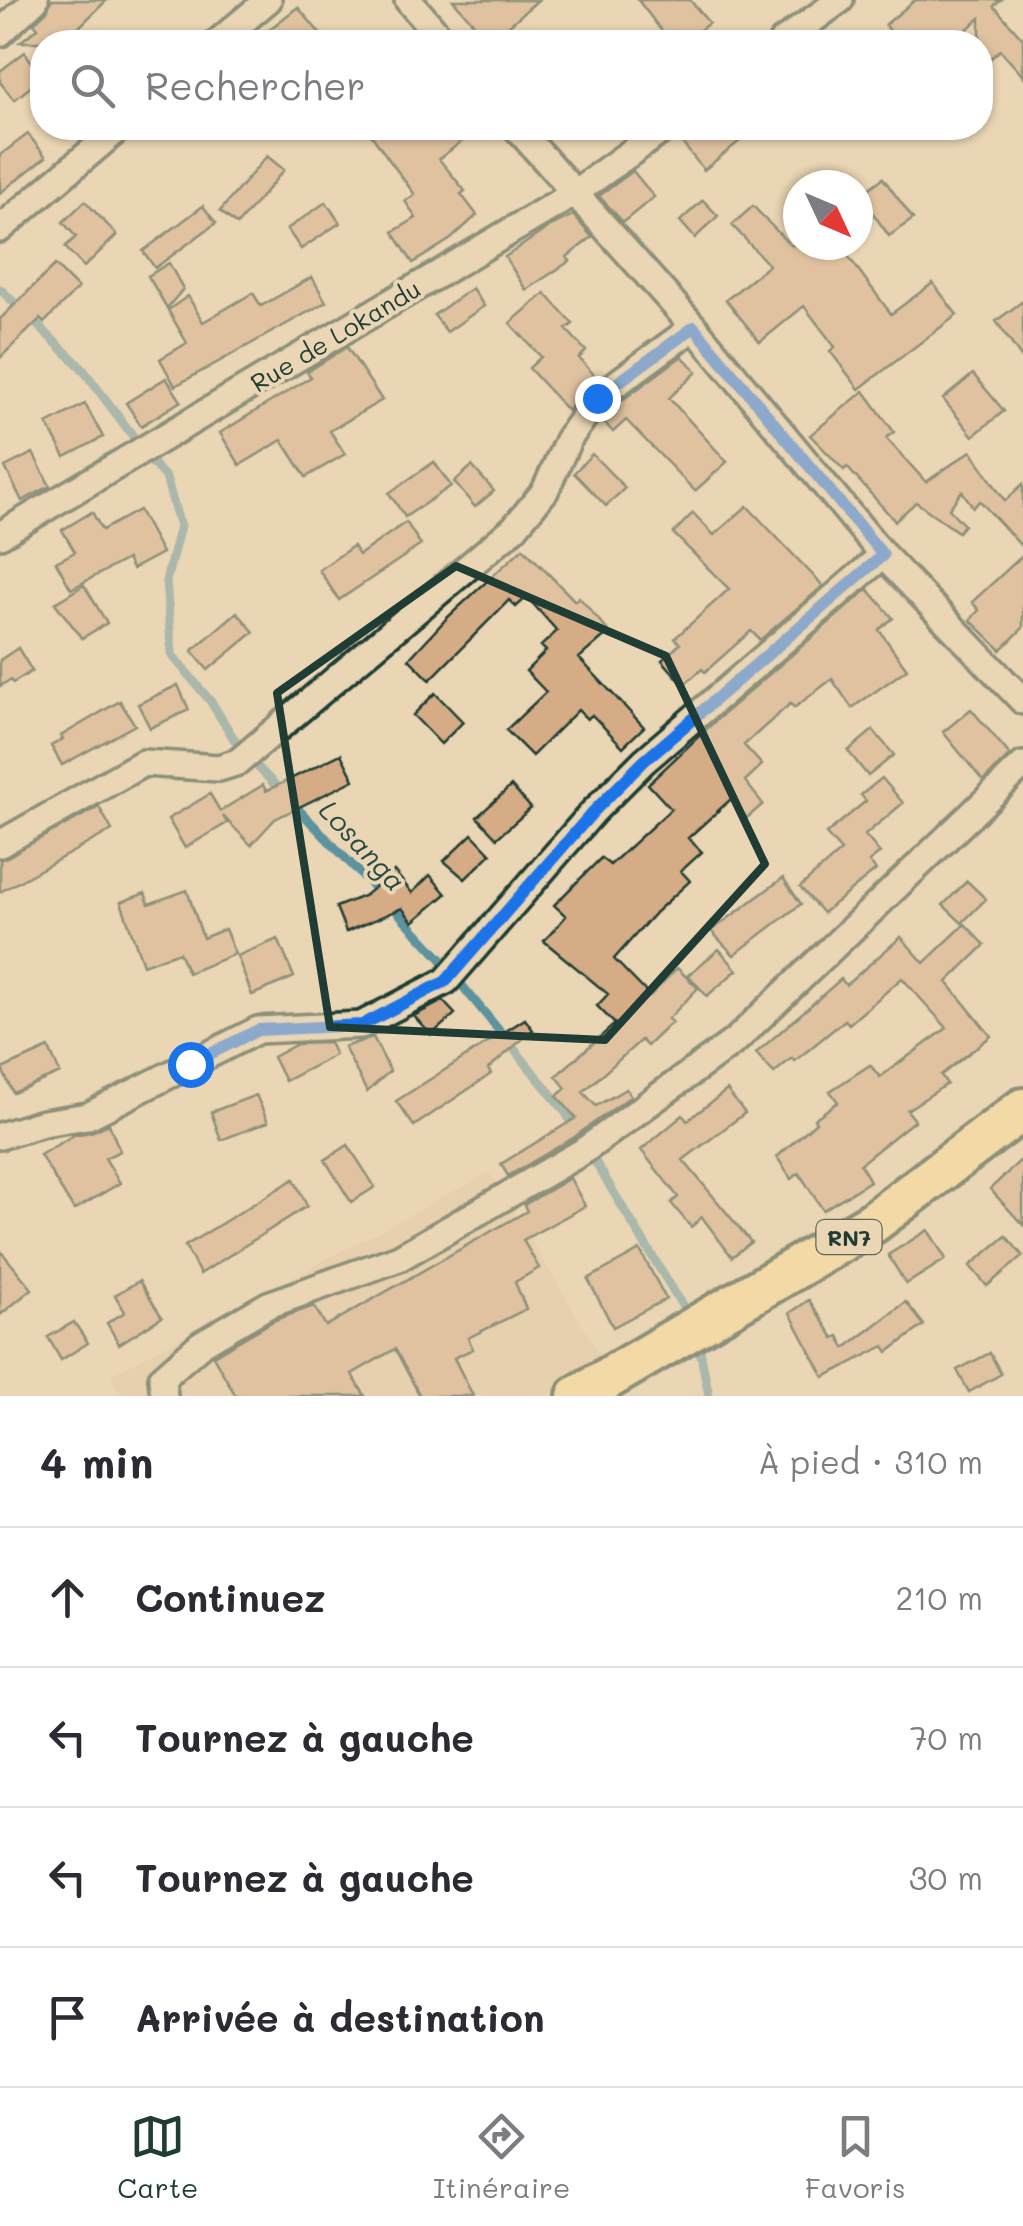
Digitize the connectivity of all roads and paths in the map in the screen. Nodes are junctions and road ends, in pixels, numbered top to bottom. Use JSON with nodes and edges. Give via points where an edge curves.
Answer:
{"nodes":[{"id":1,"x":35,"y":0,"type":"edge"},
{"id":2,"x":268,"y":0,"type":"edge"},
{"id":3,"x":408,"y":0,"type":"edge"},
{"id":4,"x":840,"y":0,"type":"edge"},
{"id":5,"x":232,"y":30,"type":"edge"},
{"id":6,"x":434,"y":30,"type":"edge"},
{"id":7,"x":799,"y":30,"type":"edge"},
{"id":8,"x":0,"y":33,"type":"edge"},
{"id":9,"x":105,"y":140,"type":"edge"},
{"id":10,"x":527,"y":140,"type":"edge"},
{"id":11,"x":647,"y":140,"type":"edge"},
{"id":12,"x":573,"y":194,"type":"junction"},
{"id":13,"x":0,"y":229,"type":"edge"},
{"id":14,"x":694,"y":327,"type":"junction"},
{"id":15,"x":0,"y":536,"type":"edge"},
{"id":16,"x":883,"y":555,"type":"junction"},
{"id":17,"x":1023,"y":702,"type":"edge"},
{"id":18,"x":1023,"y":766,"type":"edge"},
{"id":19,"x":0,"y":844,"type":"edge"},
{"id":20,"x":1023,"y":1110,"type":"edge"},
{"id":21,"x":0,"y":1136,"type":"edge"},
{"id":22,"x":164,"y":1396,"type":"edge"},
{"id":23,"x":578,"y":1396,"type":"edge"}],
"edges":[{"from":1,"to":8,"type":"street"},
{"from":2,"to":5,"type":"street"},
{"from":3,"to":6,"type":"street"},
{"from":4,"to":7,"type":"street"},
{"from":9,"to":13,"type":"street"},
{"from":10,"to":12,"type":"street"},
{"from":11,"to":12,"type":"street","name":"Rue de Lokandu"},
{"from":12,"to":14,"type":"street"},
{"from":12,"to":15,"type":"street","name":"Rue de Lokandu"},
{"from":14,"to":16,"type":"street"},
{"from":14,"to":19,"type":"street","via":[[597,398],[568,440],[546,491],[514,528],[238,762],[219,768],[143,763]]},
{"from":16,"to":17,"type":"street"},
{"from":16,"to":21,"type":"street","via":[[644,761],[446,981],[362,1025],[258,1030],[88,1116]]},
{"from":18,"to":22,"type":"street","via":[[736,1040],[597,1141],[399,1258],[268,1305],[201,1344],[162,1378]]},
{"from":20,"to":23,"type":"main road","number":"RN7","via":[[872,1223]]}]}
